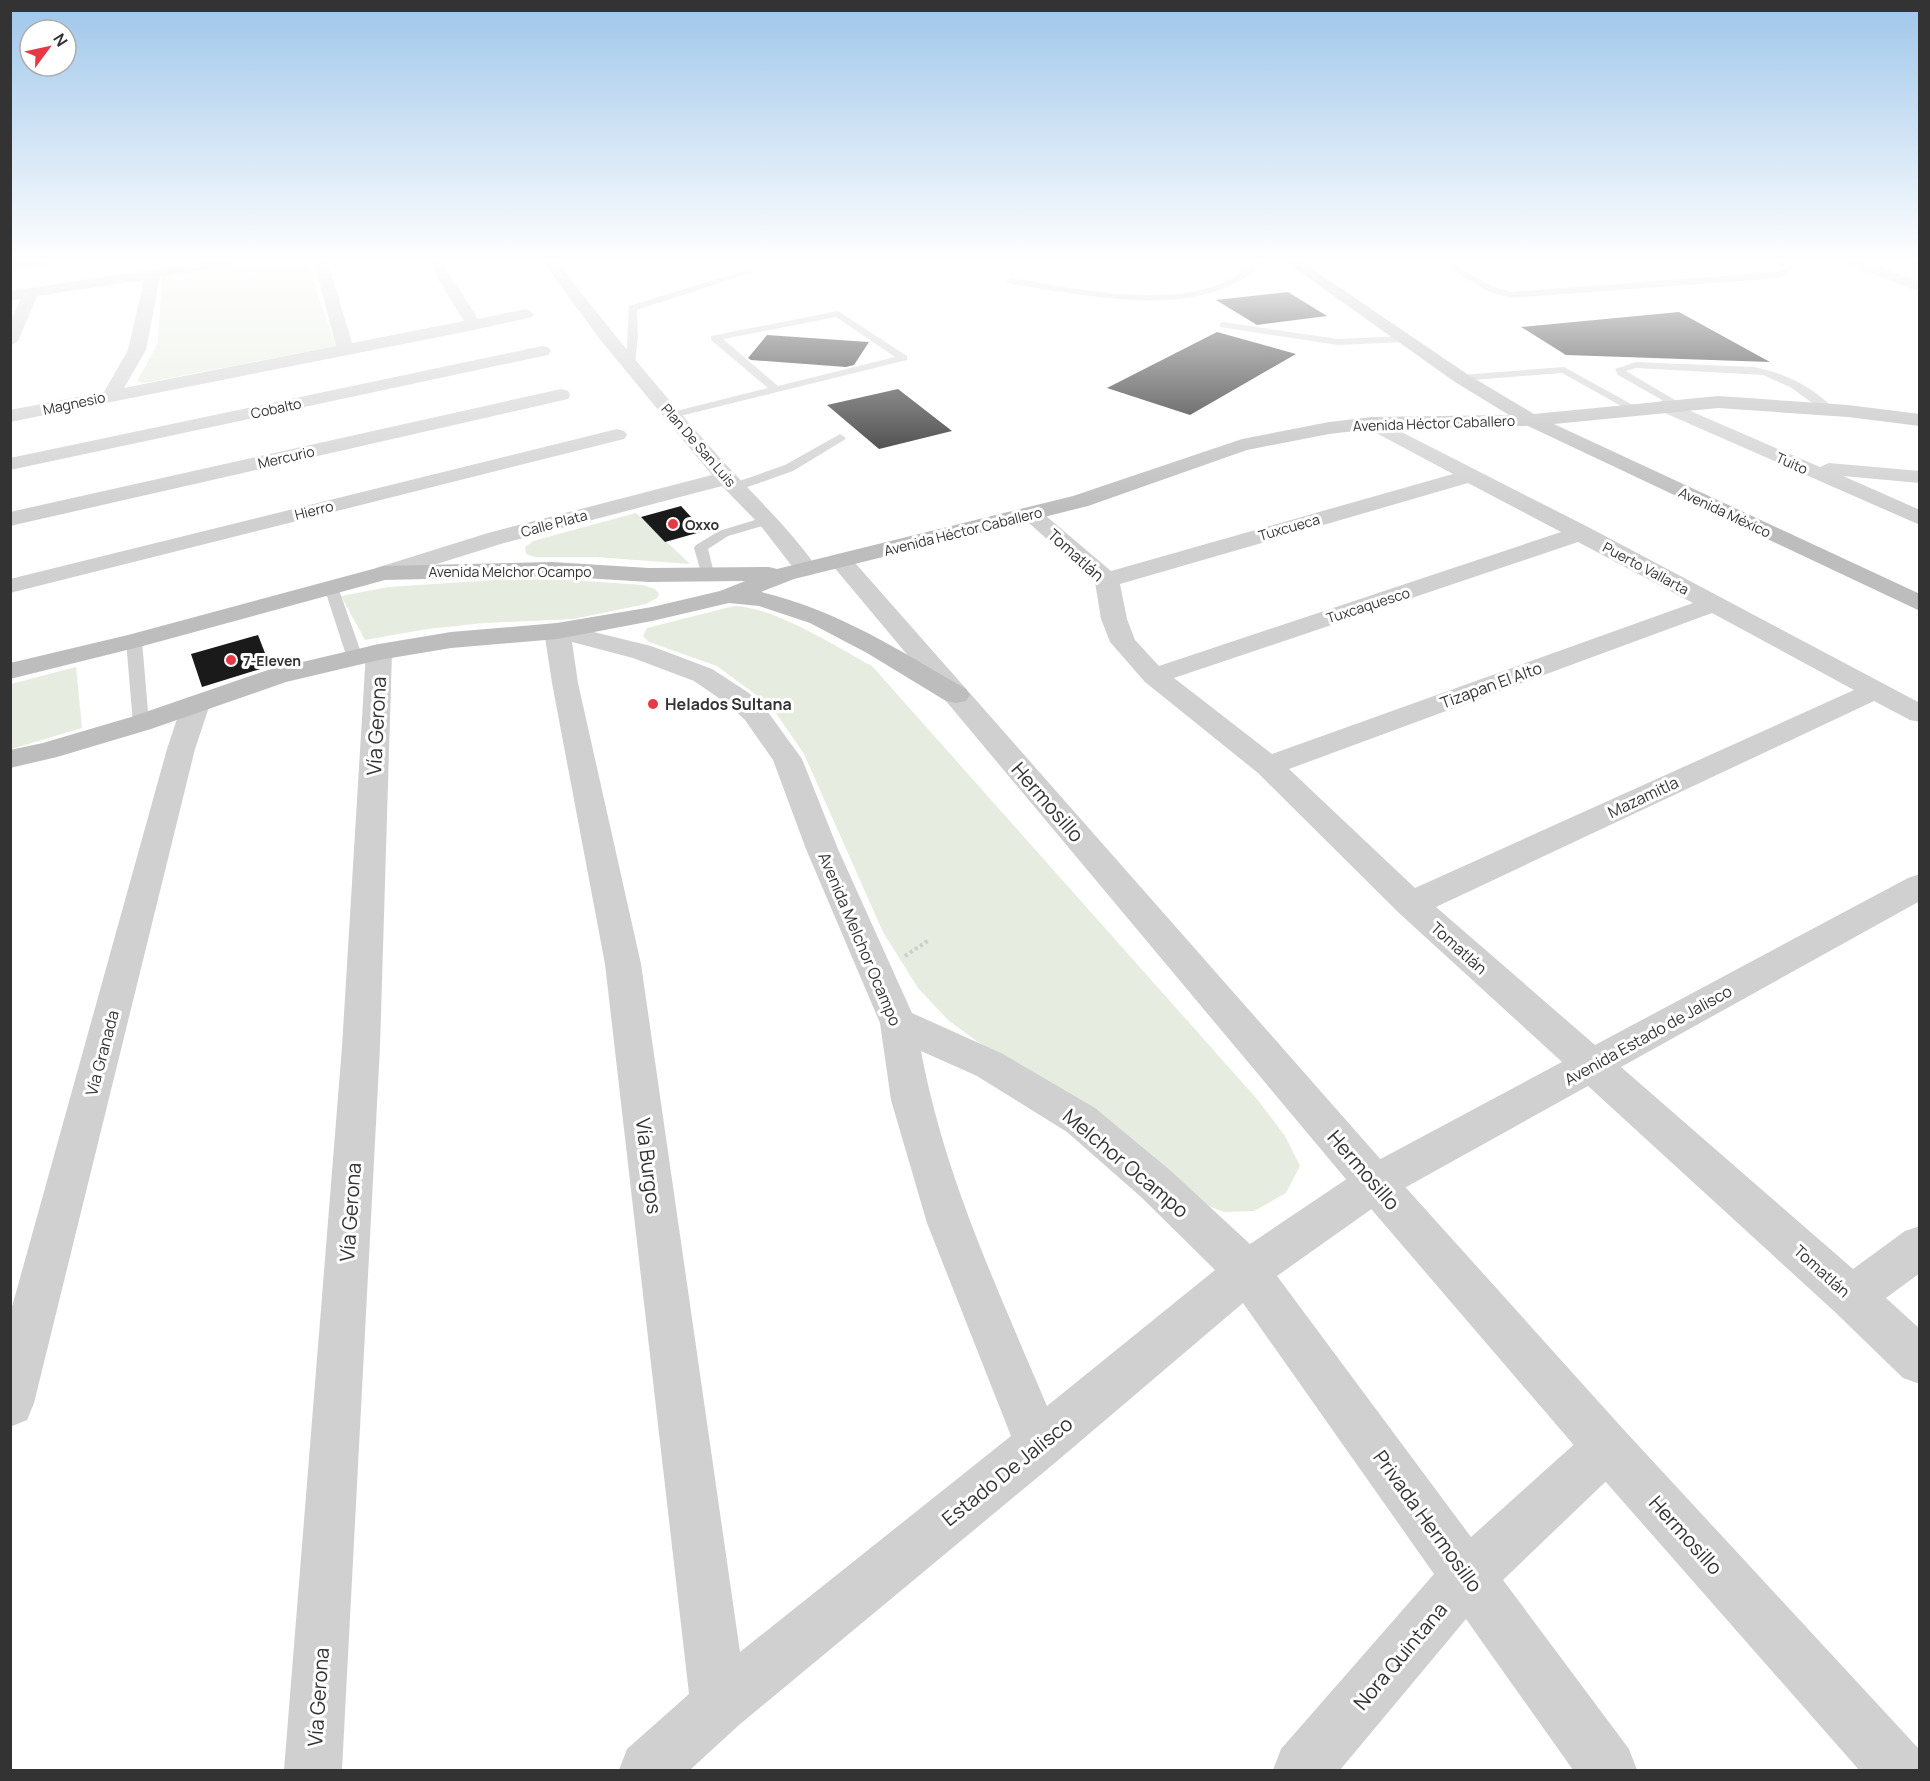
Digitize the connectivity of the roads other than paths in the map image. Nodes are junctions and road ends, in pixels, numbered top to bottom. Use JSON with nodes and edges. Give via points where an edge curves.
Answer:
{"nodes":[{"id":1,"x":137,"y":345,"type":"edge"},
{"id":2,"x":361,"y":345,"type":"edge"},
{"id":3,"x":615,"y":345,"type":"edge"},
{"id":4,"x":632,"y":345,"type":"edge"},
{"id":5,"x":723,"y":345,"type":"edge"},
{"id":6,"x":884,"y":345,"type":"edge"},
{"id":7,"x":1413,"y":345,"type":"edge"},
{"id":8,"x":345,"y":348,"type":"joint"},
{"id":9,"x":542,"y":351,"type":"dead end"},
{"id":10,"x":630,"y":364,"type":"junction"},
{"id":11,"x":1520,"y":372,"type":"junction"},
{"id":12,"x":1537,"y":376,"type":"dead end"},
{"id":13,"x":1469,"y":383,"type":"junction"},
{"id":14,"x":777,"y":390,"type":"junction"},
{"id":15,"x":111,"y":395,"type":"junction"},
{"id":16,"x":561,"y":395,"type":"dead end"},
{"id":17,"x":1671,"y":406,"type":"junction"},
{"id":18,"x":1636,"y":410,"type":"junction"},
{"id":19,"x":1839,"y":410,"type":"junction"},
{"id":20,"x":1920,"y":413,"type":"edge"},
{"id":21,"x":1589,"y":414,"type":"junction"},
{"id":22,"x":672,"y":415,"type":"junction"},
{"id":23,"x":10,"y":416,"type":"edge"},
{"id":24,"x":1531,"y":420,"type":"junction"},
{"id":25,"x":1920,"y":420,"type":"edge"},
{"id":26,"x":1372,"y":423,"type":"junction"},
{"id":27,"x":617,"y":435,"type":"dead end"},
{"id":28,"x":840,"y":438,"type":"dead end"},
{"id":29,"x":10,"y":464,"type":"edge"},
{"id":30,"x":1802,"y":467,"type":"junction"},
{"id":31,"x":1472,"y":475,"type":"junction"},
{"id":32,"x":1920,"y":477,"type":"edge"},
{"id":33,"x":731,"y":482,"type":"junction"},
{"id":34,"x":1030,"y":515,"type":"junction"},
{"id":35,"x":1920,"y":518,"type":"edge"},
{"id":36,"x":10,"y":519,"type":"edge"},
{"id":37,"x":768,"y":520,"type":"junction"},
{"id":38,"x":1582,"y":533,"type":"junction"},
{"id":39,"x":811,"y":568,"type":"junction"},
{"id":40,"x":384,"y":573,"type":"junction"},
{"id":41,"x":707,"y":573,"type":"junction"},
{"id":42,"x":649,"y":575,"type":"junction"},
{"id":43,"x":1107,"y":580,"type":"junction"},
{"id":44,"x":10,"y":586,"type":"edge"},
{"id":45,"x":331,"y":587,"type":"junction"},
{"id":46,"x":728,"y":596,"type":"junction"},
{"id":47,"x":1714,"y":604,"type":"junction"},
{"id":48,"x":1920,"y":604,"type":"edge"},
{"id":49,"x":652,"y":614,"type":"junction"},
{"id":50,"x":557,"y":631,"type":"junction"},
{"id":51,"x":134,"y":641,"type":"junction"},
{"id":52,"x":367,"y":655,"type":"junction"},
{"id":53,"x":10,"y":671,"type":"edge"},
{"id":54,"x":1154,"y":676,"type":"junction"},
{"id":55,"x":1875,"y":690,"type":"junction"},
{"id":56,"x":956,"y":695,"type":"junction"},
{"id":57,"x":196,"y":704,"type":"junction"},
{"id":58,"x":1920,"y":714,"type":"edge"},
{"id":59,"x":141,"y":723,"type":"junction"},
{"id":60,"x":10,"y":759,"type":"edge"},
{"id":61,"x":1268,"y":766,"type":"junction"},
{"id":62,"x":1920,"y":886,"type":"edge"},
{"id":63,"x":1411,"y":904,"type":"junction"},
{"id":64,"x":898,"y":1023,"type":"junction"},
{"id":65,"x":1592,"y":1066,"type":"junction"},
{"id":66,"x":1375,"y":1183,"type":"junction"},
{"id":67,"x":1920,"y":1246,"type":"edge"},
{"id":68,"x":1247,"y":1271,"type":"junction"},
{"id":69,"x":1852,"y":1297,"type":"junction"},
{"id":70,"x":1920,"y":1361,"type":"edge"},
{"id":71,"x":10,"y":1402,"type":"edge"},
{"id":72,"x":1039,"y":1445,"type":"junction"},
{"id":73,"x":1607,"y":1447,"type":"junction"},
{"id":74,"x":1468,"y":1576,"type":"junction"},
{"id":75,"x":719,"y":1706,"type":"junction"},
{"id":76,"x":313,"y":1770,"type":"edge"},
{"id":77,"x":648,"y":1770,"type":"edge"},
{"id":78,"x":1302,"y":1770,"type":"edge"},
{"id":79,"x":1608,"y":1770,"type":"edge"},
{"id":80,"x":1898,"y":1770,"type":"edge"}],
"edges":[{"from":1,"to":15,"type":"street"},
{"from":2,"to":8,"type":"street","name":"Magnesio"},
{"from":3,"to":10,"type":"street","name":"Plan De San Luis"},
{"from":4,"to":10,"type":"lane"},
{"from":5,"to":14,"type":"lane"},
{"from":6,"to":14,"type":"lane","via":[[903,358]]},
{"from":7,"to":13,"type":"main road","name":"Avenida México"},
{"from":8,"to":15,"type":"street","name":"Magnesio"},
{"from":9,"to":29,"type":"street","name":"Cobalto"},
{"from":10,"to":22,"type":"street","name":"Plan De San Luis"},
{"from":11,"to":12,"type":"lane"},
{"from":11,"to":13,"type":"lane"},
{"from":11,"to":18,"type":"lane","via":[[1560,369]]},
{"from":13,"to":21,"type":"main road","via":[[1528,402]]},
{"from":13,"to":24,"type":"main road","name":"Avenida México"},
{"from":14,"to":22,"type":"lane"},
{"from":15,"to":23,"type":"street","name":"Magnesio"},
{"from":16,"to":36,"type":"street","name":"Mercurio"},
{"from":17,"to":18,"type":"main road","name":"Avenida Héctor Caballero"},
{"from":17,"to":19,"type":"main road","name":"Avenida Héctor Caballero","via":[[1718,402]]},
{"from":17,"to":19,"type":"lane","via":[[1620,369],[1636,365],[1768,372],[1797,384]]},
{"from":17,"to":30,"type":"street","name":"Tuito"},
{"from":18,"to":21,"type":"main road","name":"Avenida Héctor Caballero"},
{"from":19,"to":20,"type":"main road","name":"Avenida Héctor Caballero"},
{"from":19,"to":25,"type":"main road","name":"Avenida Héctor Caballero"},
{"from":21,"to":24,"type":"main road","name":"Avenida Héctor Caballero"},
{"from":22,"to":33,"type":"street","name":"Plan De San Luis"},
{"from":24,"to":26,"type":"main road","name":"Avenida Héctor Caballero"},
{"from":24,"to":48,"type":"main road","name":"Avenida México"},
{"from":26,"to":31,"type":"street","name":"Puerto Vallarta"},
{"from":26,"to":34,"type":"main road","name":"Avenida Héctor Caballero","via":[[1242,446]]},
{"from":27,"to":44,"type":"street","name":"Hierro"},
{"from":28,"to":33,"type":"lane","via":[[789,468]]},
{"from":30,"to":32,"type":"street"},
{"from":30,"to":35,"type":"street","name":"Tuito"},
{"from":31,"to":38,"type":"street","name":"Puerto Vallarta"},
{"from":31,"to":43,"type":"street","name":"Tuxcueca"},
{"from":33,"to":37,"type":"street","name":"Plan De San Luis"},
{"from":33,"to":40,"type":"street","name":"Calle Plata","via":[[496,538]]},
{"from":34,"to":39,"type":"main road","name":"Avenida Héctor Caballero"},
{"from":34,"to":43,"type":"street","name":"Tomatlán"},
{"from":37,"to":39,"type":"street","name":"Plan De San Luis"},
{"from":37,"to":41,"type":"lane","via":[[707,542],[701,548]]},
{"from":38,"to":47,"type":"street","name":"Puerto Vallarta"},
{"from":38,"to":54,"type":"street","name":"Tuxcaquesco"},
{"from":39,"to":41,"type":"main road","name":"Avenida Melchor Ocampo"},
{"from":39,"to":46,"type":"main road","name":"Avenida Melchor Ocampo"},
{"from":39,"to":56,"type":"street","name":"Hermosillo"},
{"from":40,"to":42,"type":"main road","name":"Avenida Melchor Ocampo","via":[[552,569]]},
{"from":40,"to":45,"type":"main road","name":"Avenida Melchor Ocampo"},
{"from":41,"to":42,"type":"main road","name":"Avenida Melchor Ocampo"},
{"from":42,"to":49,"type":"main road","via":[[664,585],[665,595]]},
{"from":43,"to":54,"type":"street","name":"Tomatlán","via":[[1123,642]]},
{"from":45,"to":51,"type":"main road","name":"Avenida Melchor Ocampo"},
{"from":45,"to":52,"type":"lane"},
{"from":46,"to":49,"type":"main road","name":"Avenida Melchor Ocampo"},
{"from":46,"to":56,"type":"main road","via":[[771,601],[812,615]]},
{"from":47,"to":55,"type":"street","name":"Puerto Vallarta"},
{"from":47,"to":61,"type":"street","name":"Tizapan El Alto"},
{"from":49,"to":50,"type":"main road","name":"Avenida Melchor Ocampo"},
{"from":50,"to":52,"type":"main road","name":"Avenida Melchor Ocampo","via":[[451,640]]},
{"from":50,"to":64,"type":"street","name":"Avenida Melchor Ocampo","via":[[642,651],[685,667],[739,699],[755,714],[787,759]]},
{"from":50,"to":75,"type":"street","name":"Vía Burgos","via":[[564,683],[623,964]]},
{"from":51,"to":53,"type":"main road","name":"Avenida Melchor Ocampo"},
{"from":51,"to":59,"type":"lane"},
{"from":52,"to":57,"type":"main road","name":"Avenida Melchor Ocampo","via":[[277,676]]},
{"from":52,"to":76,"type":"street","name":"Vía Gerona","via":[[361,1047]]},
{"from":54,"to":61,"type":"street","name":"Tomatlán"},
{"from":55,"to":58,"type":"street","name":"Puerto Vallarta"},
{"from":55,"to":63,"type":"street","name":"Mazamitla"},
{"from":56,"to":66,"type":"street","name":"Hermosillo"},
{"from":57,"to":59,"type":"main road","name":"Avenida Melchor Ocampo"},
{"from":57,"to":71,"type":"street","name":"Vía Granada"},
{"from":59,"to":60,"type":"main road","name":"Avenida Melchor Ocampo"},
{"from":61,"to":63,"type":"street","name":"Tomatlán"},
{"from":62,"to":65,"type":"street","name":"Avenida Estado de Jalisco"},
{"from":63,"to":65,"type":"street","name":"Tomatlán"},
{"from":64,"to":68,"type":"street","name":"Melchor Ocampo","via":[[990,1065],[1081,1120],[1156,1184]]},
{"from":64,"to":72,"type":"street","name":"Avenida Melchor Ocampo","via":[[911,1100],[948,1223]]},
{"from":65,"to":66,"type":"street","name":"Avenida Estado de Jalisco"},
{"from":65,"to":69,"type":"street","name":"Tomatlán"},
{"from":66,"to":68,"type":"street","name":"Estado De Jalisco"},
{"from":66,"to":73,"type":"street","name":"Hermosillo"},
{"from":67,"to":69,"type":"street"},
{"from":68,"to":72,"type":"street","name":"Estado De Jalisco"},
{"from":68,"to":74,"type":"street","name":"Privada Hermosillo"},
{"from":69,"to":70,"type":"street","name":"Tomatlán"},
{"from":72,"to":75,"type":"street","name":"Estado De Jalisco"},
{"from":73,"to":74,"type":"street","name":"Nora Quintana"},
{"from":73,"to":80,"type":"street","name":"Hermosillo"},
{"from":74,"to":78,"type":"street","name":"Nora Quintana"},
{"from":74,"to":79,"type":"street","name":"Privada Hermosillo"},
{"from":75,"to":77,"type":"street","name":"Estado De Jalisco"}]}
